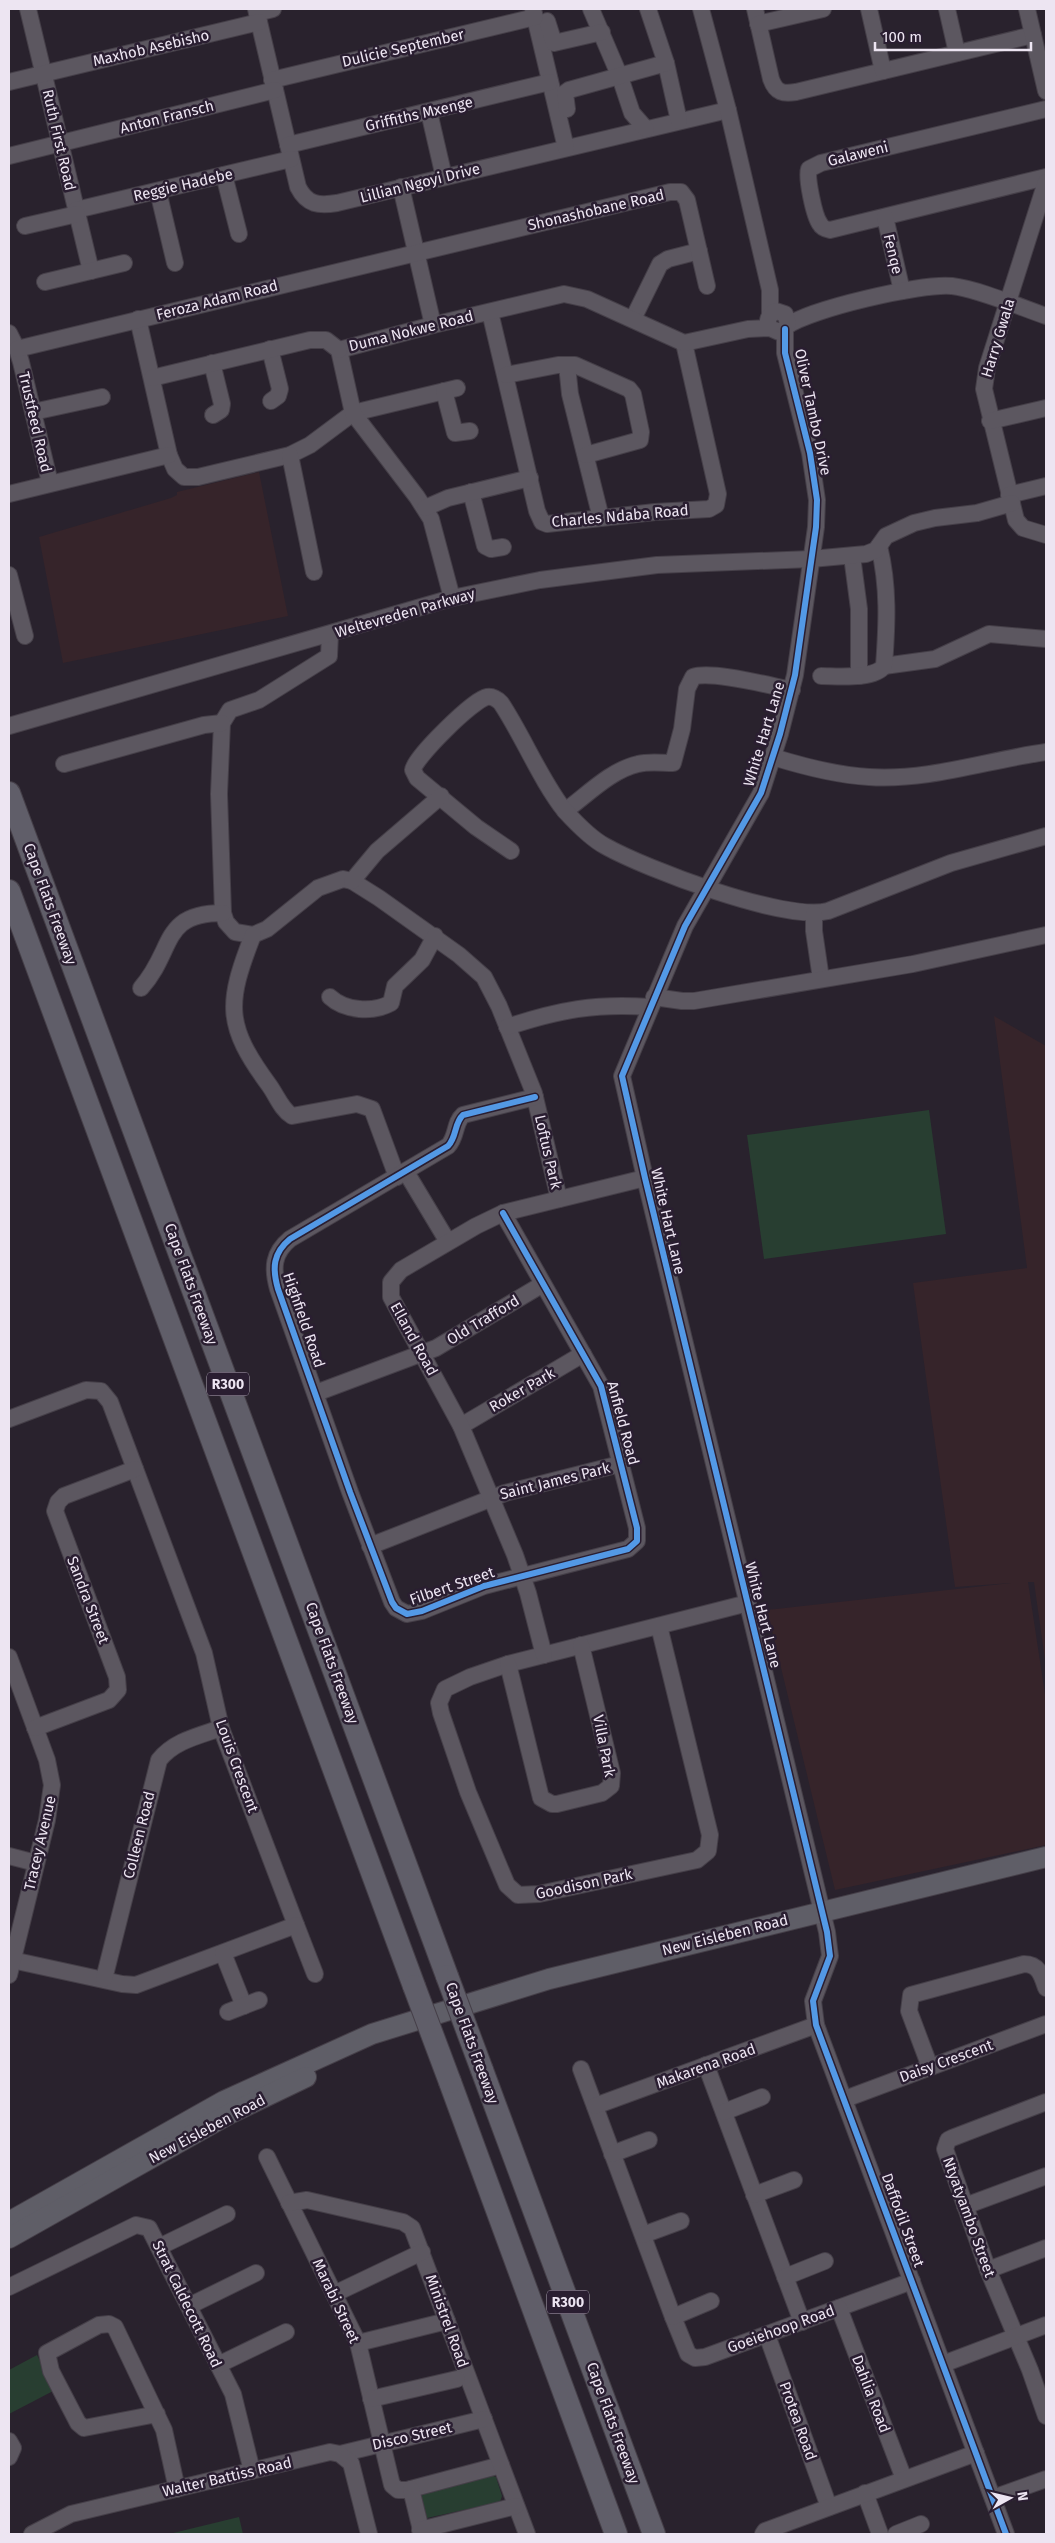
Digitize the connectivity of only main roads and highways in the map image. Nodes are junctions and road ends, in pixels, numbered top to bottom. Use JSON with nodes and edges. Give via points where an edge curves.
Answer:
{"nodes":[{"id":1,"x":9,"y":793,"type":"edge"},
{"id":2,"x":9,"y":891,"type":"edge"},
{"id":3,"x":1046,"y":1857,"type":"edge"},
{"id":4,"x":408,"y":2025,"type":"junction"},
{"id":5,"x":9,"y":2222,"type":"edge"},
{"id":6,"x":9,"y":2238,"type":"edge"},
{"id":7,"x":616,"y":2534,"type":"edge"},
{"id":8,"x":654,"y":2534,"type":"edge"}],
"edges":[{"from":1,"to":8,"type":"highway","name":"Cape Flats Freeway","number":"R300","bridge":true},
{"from":2,"to":7,"type":"highway","number":"R300","bridge":true},
{"from":3,"to":4,"type":"main road","name":"New Eisleben Road","via":[[530,1985]]},
{"from":4,"to":5,"type":"main road","name":"New Eisleben Road","via":[[372,2034],[224,2101]]},
{"from":4,"to":6,"type":"main road","name":"New Eisleben Road","via":[[231,2113]]}]}
